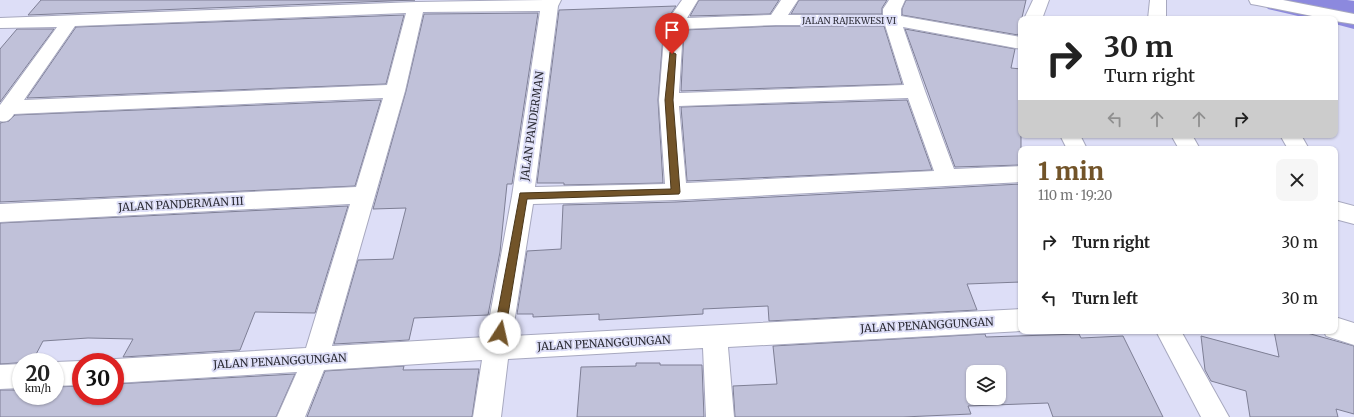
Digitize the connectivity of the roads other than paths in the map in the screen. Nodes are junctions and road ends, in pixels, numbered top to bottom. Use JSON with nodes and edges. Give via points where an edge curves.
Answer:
{"nodes":[{"id":1,"x":690,"y":0,"type":"edge"},
{"id":2,"x":790,"y":0,"type":"edge"},
{"id":3,"x":897,"y":0,"type":"edge"},
{"id":4,"x":1041,"y":0,"type":"edge"},
{"id":5,"x":1158,"y":0,"type":"edge"},
{"id":6,"x":1257,"y":0,"type":"edge"},
{"id":7,"x":1304,"y":0,"type":"edge"},
{"id":8,"x":551,"y":3,"type":"edge"},
{"id":9,"x":426,"y":5,"type":"edge"},
{"id":10,"x":1354,"y":9,"type":"edge"},
{"id":11,"x":1034,"y":16,"type":"edge"},
{"id":12,"x":1157,"y":16,"type":"edge"},
{"id":13,"x":1354,"y":19,"type":"edge"},
{"id":14,"x":776,"y":20,"type":"junction"},
{"id":15,"x":892,"y":20,"type":"junction"},
{"id":16,"x":70,"y":21,"type":"junction"},
{"id":17,"x":0,"y":23,"type":"edge"},
{"id":18,"x":674,"y":24,"type":"junction"},
{"id":19,"x":1018,"y":42,"type":"edge"},
{"id":20,"x":395,"y":91,"type":"junction"},
{"id":21,"x":914,"y":91,"type":"junction"},
{"id":22,"x":669,"y":100,"type":"junction"},
{"id":23,"x":4,"y":113,"type":"edge"},
{"id":24,"x":1018,"y":174,"type":"edge"},
{"id":25,"x":946,"y":178,"type":"junction"},
{"id":26,"x":676,"y":192,"type":"junction"},
{"id":27,"x":363,"y":195,"type":"junction"},
{"id":28,"x":523,"y":196,"type":"junction"},
{"id":29,"x":0,"y":213,"type":"edge"},
{"id":30,"x":1018,"y":320,"type":"edge"},
{"id":31,"x":1338,"y":329,"type":"edge"},
{"id":32,"x":1170,"y":334,"type":"edge"},
{"id":33,"x":1354,"y":334,"type":"edge"},
{"id":34,"x":715,"y":337,"type":"junction"},
{"id":35,"x":497,"y":348,"type":"junction"},
{"id":36,"x":315,"y":360,"type":"junction"},
{"id":37,"x":124,"y":371,"type":"edge"},
{"id":38,"x":12,"y":376,"type":"edge"},
{"id":39,"x":0,"y":377,"type":"edge"},
{"id":40,"x":291,"y":417,"type":"edge"},
{"id":41,"x":487,"y":417,"type":"edge"},
{"id":42,"x":720,"y":417,"type":"edge"},
{"id":43,"x":1215,"y":417,"type":"edge"}],
"edges":[{"from":1,"to":18,"type":"street"},
{"from":2,"to":14,"type":"street"},
{"from":3,"to":15,"type":"street","via":[[892,9]]},
{"from":4,"to":11,"type":"street"},
{"from":5,"to":12,"type":"street"},
{"from":6,"to":13,"type":"street"},
{"from":7,"to":10,"type":"street"},
{"from":8,"to":9,"type":"street"},
{"from":8,"to":28,"type":"street","name":"JALAN PANDERMAN"},
{"from":9,"to":16,"type":"street"},
{"from":9,"to":20,"type":"street"},
{"from":14,"to":15,"type":"street","name":"JALAN RAJEKWESI VI"},
{"from":14,"to":18,"type":"street","name":"JALAN RAJEKWESI VI"},
{"from":15,"to":19,"type":"street","name":"JALAN RAJEKWESI VI"},
{"from":15,"to":21,"type":"street"},
{"from":16,"to":17,"type":"street"},
{"from":16,"to":23,"type":"street"},
{"from":18,"to":22,"type":"street"},
{"from":20,"to":23,"type":"street"},
{"from":20,"to":27,"type":"street"},
{"from":21,"to":22,"type":"street"},
{"from":21,"to":25,"type":"street"},
{"from":22,"to":26,"type":"street"},
{"from":24,"to":25,"type":"street"},
{"from":25,"to":26,"type":"street"},
{"from":26,"to":28,"type":"street"},
{"from":27,"to":29,"type":"street","name":"JALAN PANDERMAN III"},
{"from":27,"to":36,"type":"street"},
{"from":28,"to":35,"type":"street","name":"JALAN PANDERMAN"},
{"from":30,"to":34,"type":"street","name":"JALAN PENANGGUNGAN"},
{"from":31,"to":33,"type":"street"},
{"from":32,"to":43,"type":"street"},
{"from":34,"to":35,"type":"street","name":"JALAN PENANGGUNGAN"},
{"from":34,"to":42,"type":"street"},
{"from":35,"to":36,"type":"street","name":"JALAN PENANGGUNGAN"},
{"from":35,"to":41,"type":"street","name":"JALAN PANDERMAN"},
{"from":36,"to":37,"type":"street","name":"JALAN PENANGGUNGAN"},
{"from":36,"to":40,"type":"street"},
{"from":38,"to":39,"type":"street"}]}
